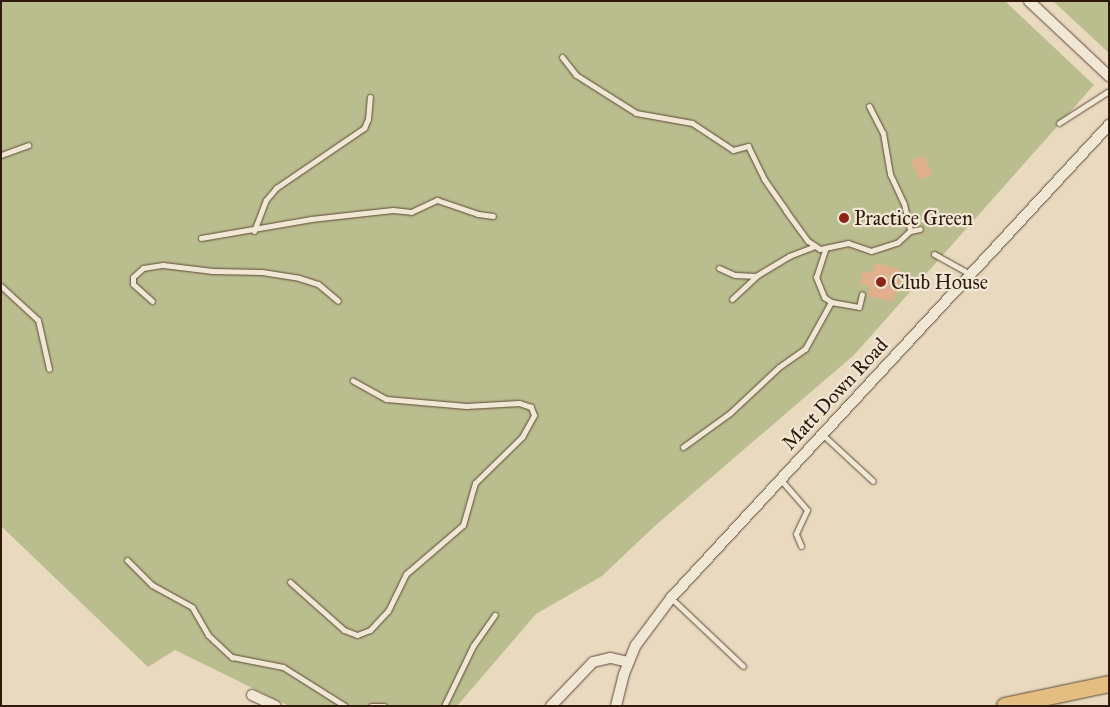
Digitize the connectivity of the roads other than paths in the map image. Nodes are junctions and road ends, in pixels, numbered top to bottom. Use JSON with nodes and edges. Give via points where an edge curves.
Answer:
{"nodes":[{"id":1,"x":1029,"y":1,"type":"edge"},
{"id":2,"x":562,"y":57,"type":"dead end"},
{"id":3,"x":1109,"y":76,"type":"edge"},
{"id":4,"x":1109,"y":91,"type":"edge"},
{"id":5,"x":370,"y":97,"type":"dead end"},
{"id":6,"x":870,"y":106,"type":"dead end"},
{"id":7,"x":1059,"y":124,"type":"dead end"},
{"id":8,"x":1109,"y":125,"type":"edge"},
{"id":9,"x":28,"y":146,"type":"dead end"},
{"id":10,"x":1,"y":155,"type":"edge"},
{"id":11,"x":492,"y":216,"type":"dead end"},
{"id":12,"x":920,"y":229,"type":"dead end"},
{"id":13,"x":254,"y":231,"type":"junction"},
{"id":14,"x":910,"y":231,"type":"junction"},
{"id":15,"x":201,"y":238,"type":"dead end"},
{"id":16,"x":815,"y":246,"type":"junction"},
{"id":17,"x":825,"y":250,"type":"junction"},
{"id":18,"x":934,"y":254,"type":"dead end"},
{"id":19,"x":719,"y":268,"type":"dead end"},
{"id":20,"x":970,"y":274,"type":"junction"},
{"id":21,"x":756,"y":276,"type":"junction"},
{"id":22,"x":1,"y":286,"type":"edge"},
{"id":23,"x":862,"y":294,"type":"dead end"},
{"id":24,"x":732,"y":299,"type":"dead end"},
{"id":25,"x":338,"y":300,"type":"dead end"},
{"id":26,"x":152,"y":301,"type":"dead end"},
{"id":27,"x":831,"y":302,"type":"junction"},
{"id":28,"x":49,"y":369,"type":"dead end"},
{"id":29,"x":353,"y":381,"type":"dead end"},
{"id":30,"x":821,"y":434,"type":"junction"},
{"id":31,"x":683,"y":447,"type":"dead end"},
{"id":32,"x":780,"y":479,"type":"junction"},
{"id":33,"x":873,"y":481,"type":"dead end"},
{"id":34,"x":802,"y":546,"type":"dead end"},
{"id":35,"x":127,"y":560,"type":"dead end"},
{"id":36,"x":290,"y":582,"type":"dead end"},
{"id":37,"x":671,"y":598,"type":"junction"},
{"id":38,"x":495,"y":615,"type":"dead end"},
{"id":39,"x":629,"y":662,"type":"junction"},
{"id":40,"x":743,"y":666,"type":"dead end"},
{"id":41,"x":1109,"y":684,"type":"edge"},
{"id":42,"x":252,"y":694,"type":"dead end"},
{"id":43,"x":276,"y":706,"type":"edge"},
{"id":44,"x":346,"y":706,"type":"edge"},
{"id":45,"x":371,"y":706,"type":"edge"},
{"id":46,"x":384,"y":706,"type":"edge"},
{"id":47,"x":444,"y":706,"type":"edge"},
{"id":48,"x":551,"y":706,"type":"edge"},
{"id":49,"x":616,"y":706,"type":"edge"},
{"id":50,"x":1005,"y":706,"type":"edge"}],
"edges":[{"from":1,"to":3,"type":"street"},
{"from":2,"to":16,"type":"lane","via":[[576,75],[636,113],[692,124],[733,150],[748,146],[764,179]]},
{"from":4,"to":7,"type":"lane"},
{"from":5,"to":13,"type":"lane","via":[[364,128],[276,188],[266,200]]},
{"from":6,"to":14,"type":"lane","via":[[883,133],[890,174],[904,204]]},
{"from":8,"to":20,"type":"street","name":"Matt Down Road"},
{"from":9,"to":10,"type":"lane"},
{"from":11,"to":13,"type":"lane","via":[[437,200],[411,212],[393,210],[317,218]]},
{"from":12,"to":14,"type":"lane"},
{"from":13,"to":15,"type":"lane"},
{"from":14,"to":17,"type":"lane","via":[[898,242],[871,250],[848,243]]},
{"from":16,"to":17,"type":"lane"},
{"from":16,"to":21,"type":"lane","via":[[789,256]]},
{"from":17,"to":27,"type":"lane","via":[[816,277],[819,290]]},
{"from":18,"to":20,"type":"lane"},
{"from":19,"to":21,"type":"lane","via":[[735,275]]},
{"from":20,"to":30,"type":"street","name":"Matt Down Road"},
{"from":21,"to":24,"type":"lane"},
{"from":22,"to":28,"type":"lane","via":[[38,320]]},
{"from":23,"to":27,"type":"lane","via":[[860,307]]},
{"from":25,"to":26,"type":"lane","via":[[318,284],[299,278],[163,265],[143,268],[133,277],[133,284]]},
{"from":27,"to":31,"type":"lane","via":[[805,349],[779,367],[730,413]]},
{"from":29,"to":36,"type":"lane","via":[[386,399],[466,406],[519,403],[531,407],[534,415],[522,437],[475,483],[462,525],[406,574],[388,611],[370,630],[357,635],[344,630]]},
{"from":30,"to":32,"type":"street","name":"Matt Down Road"},
{"from":30,"to":33,"type":"lane"},
{"from":32,"to":34,"type":"lane","via":[[807,510],[796,534]]},
{"from":32,"to":37,"type":"street","name":"Matt Down Road"},
{"from":35,"to":44,"type":"lane","via":[[152,585],[192,607],[208,635],[232,657],[283,668]]},
{"from":37,"to":39,"type":"street","name":"Matt Down Road","via":[[649,626]]},
{"from":37,"to":40,"type":"lane"},
{"from":38,"to":47,"type":"lane","via":[[475,641]]},
{"from":39,"to":48,"type":"street","via":[[611,658],[593,662]]},
{"from":39,"to":49,"type":"street","name":"Matt Down Road"},
{"from":41,"to":50,"type":"highway"},
{"from":42,"to":43,"type":"street"},
{"from":45,"to":46,"type":"lane"}]}
